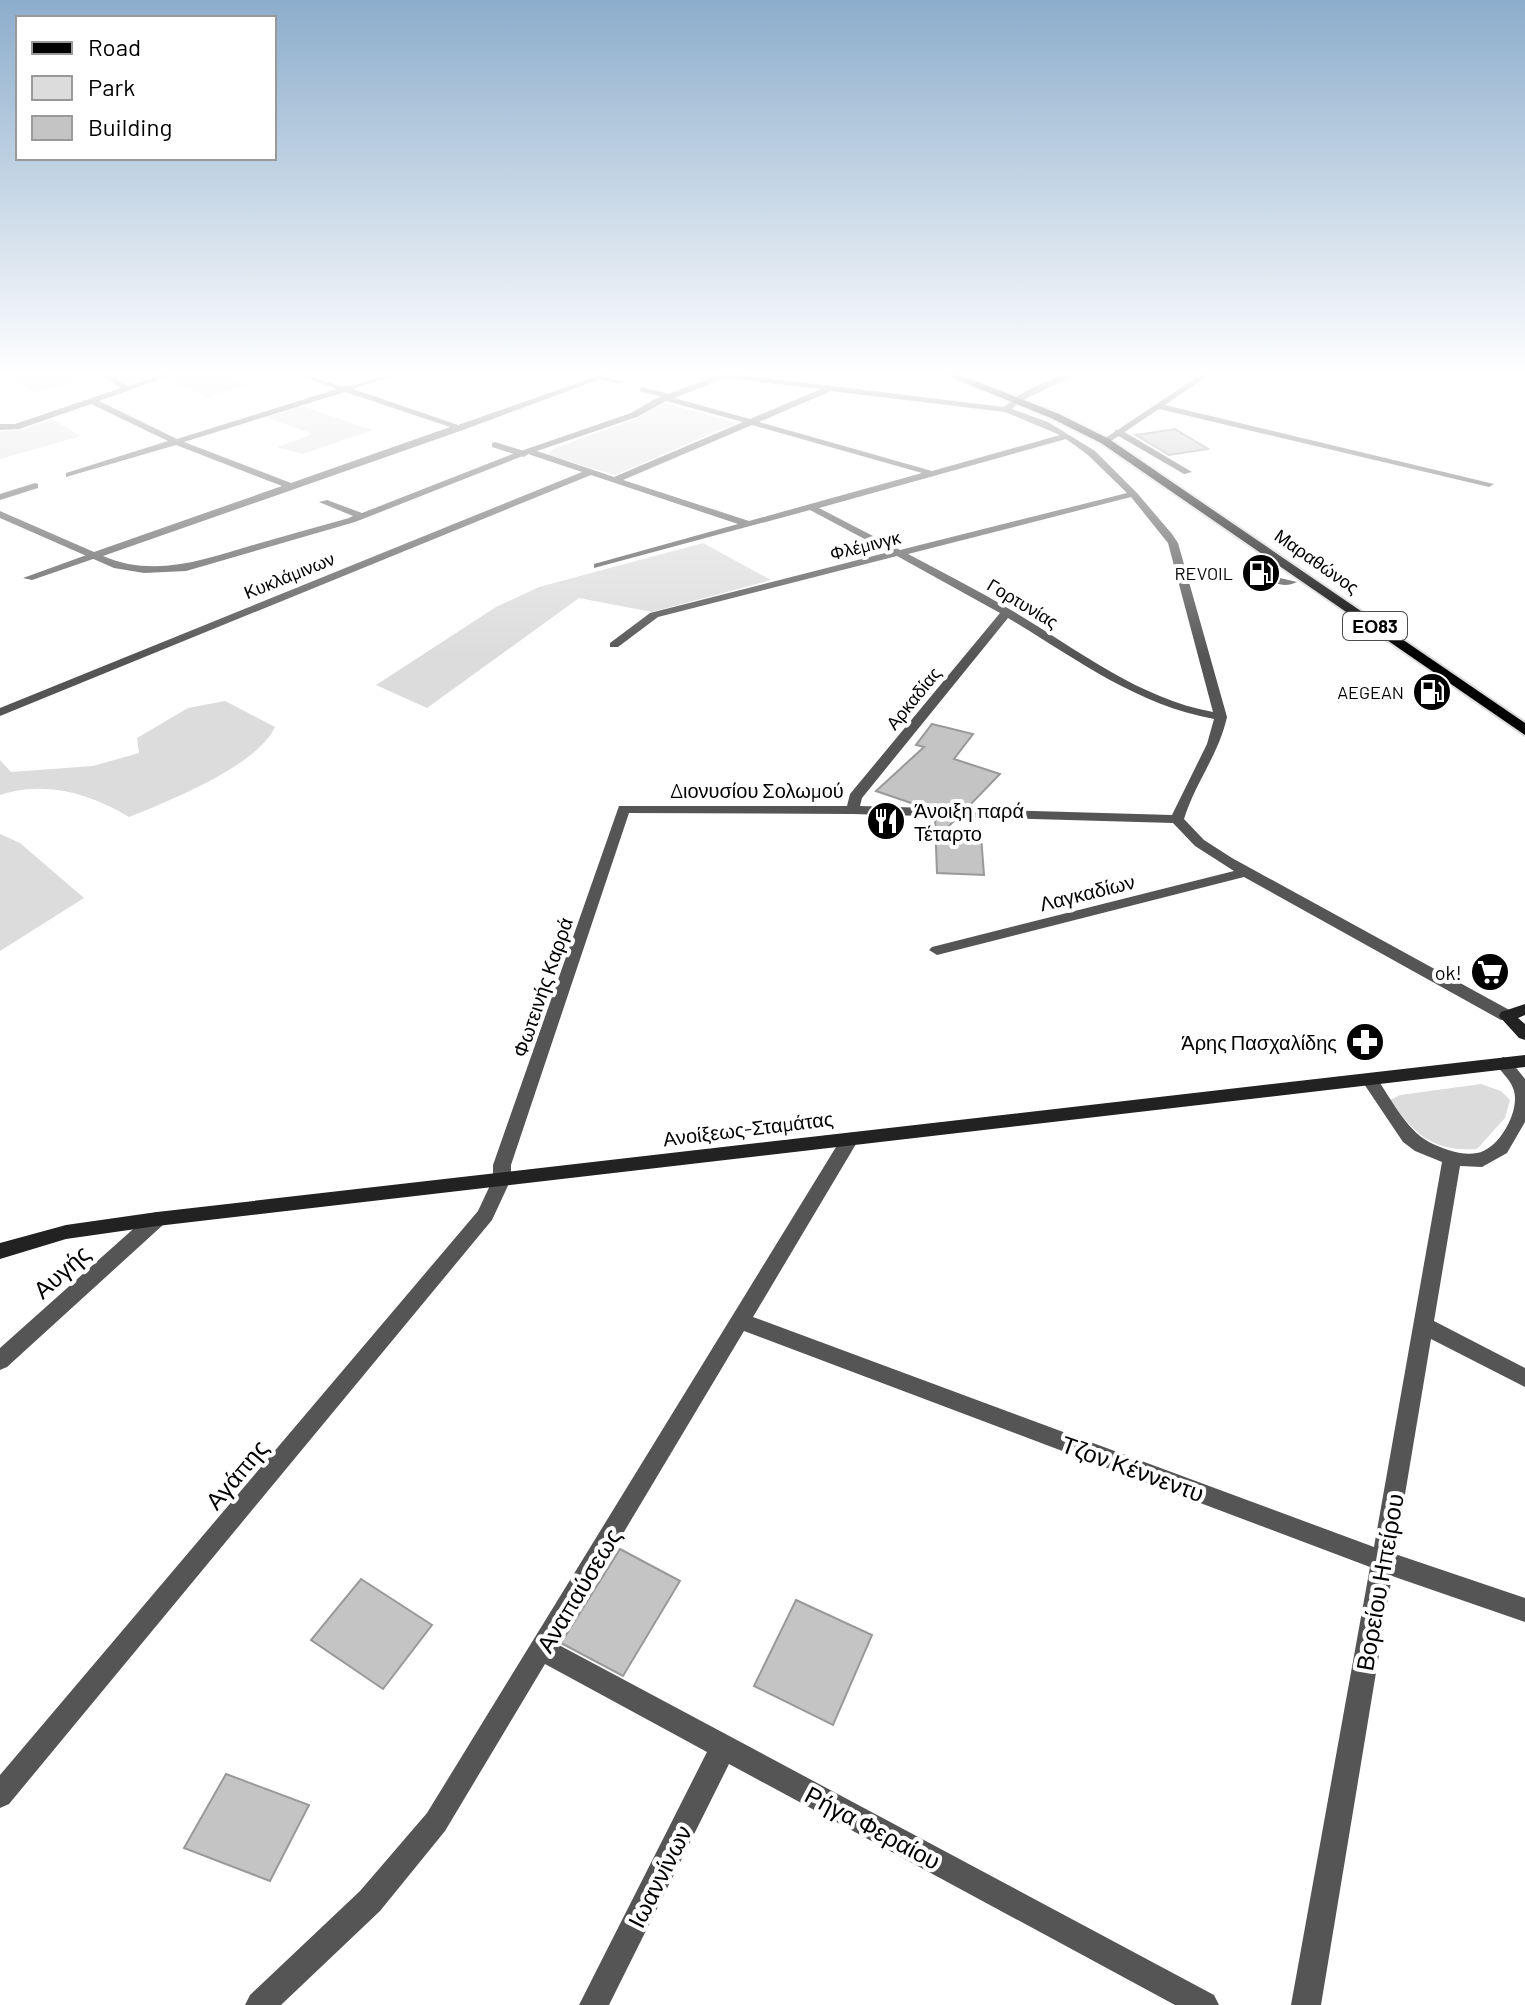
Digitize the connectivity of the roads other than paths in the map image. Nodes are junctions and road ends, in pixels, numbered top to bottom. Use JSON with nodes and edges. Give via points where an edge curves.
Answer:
{"nodes":[{"id":1,"x":90,"y":469,"type":"edge"},
{"id":2,"x":245,"y":469,"type":"edge"},
{"id":3,"x":345,"y":469,"type":"edge"},
{"id":4,"x":486,"y":469,"type":"edge"},
{"id":5,"x":579,"y":469,"type":"edge"},
{"id":6,"x":642,"y":469,"type":"edge"},
{"id":7,"x":917,"y":469,"type":"edge"},
{"id":8,"x":949,"y":469,"type":"edge"},
{"id":9,"x":1109,"y":469,"type":"edge"},
{"id":10,"x":1145,"y":469,"type":"edge"},
{"id":11,"x":1181,"y":469,"type":"edge"},
{"id":12,"x":1424,"y":469,"type":"edge"},
{"id":13,"x":591,"y":472,"type":"junction"},
{"id":14,"x":1187,"y":472,"type":"dead end"},
{"id":15,"x":933,"y":473,"type":"junction"},
{"id":16,"x":69,"y":475,"type":"dead end"},
{"id":17,"x":615,"y":480,"type":"junction"},
{"id":18,"x":1489,"y":484,"type":"dead end"},
{"id":19,"x":35,"y":486,"type":"dead end"},
{"id":20,"x":293,"y":487,"type":"junction"},
{"id":21,"x":1132,"y":494,"type":"junction"},
{"id":22,"x":0,"y":497,"type":"edge"},
{"id":23,"x":324,"y":502,"type":"dead end"},
{"id":24,"x":811,"y":507,"type":"junction"},
{"id":25,"x":0,"y":514,"type":"edge"},
{"id":26,"x":362,"y":516,"type":"junction"},
{"id":27,"x":750,"y":524,"type":"junction"},
{"id":28,"x":898,"y":553,"type":"junction"},
{"id":29,"x":92,"y":556,"type":"junction"},
{"id":30,"x":1264,"y":561,"type":"dead end"},
{"id":31,"x":598,"y":566,"type":"dead end"},
{"id":32,"x":28,"y":578,"type":"dead end"},
{"id":33,"x":1292,"y":582,"type":"dead end"},
{"id":34,"x":1007,"y":612,"type":"junction"},
{"id":35,"x":614,"y":645,"type":"dead end"},
{"id":36,"x":0,"y":712,"type":"edge"},
{"id":37,"x":1221,"y":717,"type":"junction"},
{"id":38,"x":1525,"y":730,"type":"edge"},
{"id":39,"x":624,"y":809,"type":"joint"},
{"id":40,"x":853,"y":810,"type":"junction"},
{"id":41,"x":1177,"y":819,"type":"junction"},
{"id":42,"x":1246,"y":872,"type":"junction"},
{"id":43,"x":937,"y":950,"type":"dead end"},
{"id":44,"x":1525,"y":1009,"type":"edge"},
{"id":45,"x":1507,"y":1016,"type":"junction"},
{"id":46,"x":1525,"y":1034,"type":"edge"},
{"id":47,"x":1525,"y":1061,"type":"edge"},
{"id":48,"x":1503,"y":1063,"type":"junction"},
{"id":49,"x":1368,"y":1078,"type":"junction"},
{"id":50,"x":1524,"y":1110,"type":"edge"},
{"id":51,"x":850,"y":1139,"type":"junction"},
{"id":52,"x":1452,"y":1159,"type":"junction"},
{"id":53,"x":502,"y":1179,"type":"junction"},
{"id":54,"x":157,"y":1219,"type":"junction"},
{"id":55,"x":0,"y":1251,"type":"edge"},
{"id":56,"x":741,"y":1321,"type":"junction"},
{"id":57,"x":1425,"y":1326,"type":"junction"},
{"id":58,"x":0,"y":1361,"type":"edge"},
{"id":59,"x":1525,"y":1378,"type":"edge"},
{"id":60,"x":1382,"y":1561,"type":"junction"},
{"id":61,"x":1525,"y":1610,"type":"edge"},
{"id":62,"x":542,"y":1649,"type":"junction"},
{"id":63,"x":724,"y":1746,"type":"junction"},
{"id":64,"x":0,"y":1795,"type":"edge"},
{"id":65,"x":260,"y":2005,"type":"edge"},
{"id":66,"x":594,"y":2005,"type":"edge"},
{"id":67,"x":1204,"y":2005,"type":"edge"},
{"id":68,"x":1306,"y":2005,"type":"edge"}],
"edges":[{"from":1,"to":16,"type":"street"},
{"from":2,"to":20,"type":"street"},
{"from":3,"to":20,"type":"street"},
{"from":4,"to":26,"type":"street"},
{"from":5,"to":13,"type":"street"},
{"from":6,"to":17,"type":"street"},
{"from":7,"to":15,"type":"street"},
{"from":8,"to":15,"type":"street"},
{"from":9,"to":21,"type":"street"},
{"from":10,"to":38,"type":"main road","name":"Μαραθώνος","number":"ΕΟ83"},
{"from":11,"to":14,"type":"street"},
{"from":12,"to":18,"type":"street"},
{"from":13,"to":17,"type":"street"},
{"from":13,"to":36,"type":"street","name":"Κυκλάμινων"},
{"from":15,"to":24,"type":"street"},
{"from":17,"to":27,"type":"street"},
{"from":19,"to":22,"type":"street"},
{"from":20,"to":29,"type":"street"},
{"from":21,"to":28,"type":"street","name":"Φλέμινγκ"},
{"from":21,"to":37,"type":"street","via":[[1173,543]]},
{"from":23,"to":26,"type":"street"},
{"from":24,"to":27,"type":"street"},
{"from":24,"to":28,"type":"street","name":"Γορτυνίας"},
{"from":25,"to":29,"type":"street"},
{"from":26,"to":29,"type":"street","via":[[186,568],[144,570]]},
{"from":27,"to":31,"type":"street"},
{"from":28,"to":34,"type":"street","name":"Γορτυνίας"},
{"from":28,"to":35,"type":"street","name":"Φλέμινγκ","via":[[654,615]]},
{"from":29,"to":32,"type":"street"},
{"from":30,"to":33,"type":"street","via":[[1257,565],[1277,581]]},
{"from":34,"to":37,"type":"street","name":"Γορτυνίας","via":[[1089,665],[1161,701]]},
{"from":34,"to":40,"type":"street","name":"Αρκαδίας","via":[[855,797]]},
{"from":37,"to":41,"type":"street","via":[[1219,734],[1188,785]]},
{"from":39,"to":40,"type":"street","name":"Διονυσίου Σολωμού"},
{"from":39,"to":53,"type":"street","name":"Φωτεινής Καρρά","via":[[502,1165]]},
{"from":40,"to":41,"type":"street","name":"Διονυσίου Σολωμού"},
{"from":41,"to":42,"type":"street","via":[[1186,833]]},
{"from":42,"to":43,"type":"street","name":"Λαγκαδίων"},
{"from":42,"to":45,"type":"street"},
{"from":44,"to":45,"type":"street"},
{"from":45,"to":46,"type":"street"},
{"from":47,"to":48,"type":"street","name":"Ανοίξεως-Σταμάτας"},
{"from":48,"to":49,"type":"street","name":"Ανοίξεως-Σταμάτας"},
{"from":48,"to":50,"type":"street","via":[[1522,1087]]},
{"from":49,"to":51,"type":"street","name":"Ανοίξεως-Σταμάτας"},
{"from":49,"to":52,"type":"street","via":[[1409,1137]]},
{"from":50,"to":52,"type":"street","via":[[1493,1155]]},
{"from":51,"to":53,"type":"street","name":"Ανοίξεως-Σταμάτας"},
{"from":51,"to":56,"type":"street","name":"Αναπαύσεως"},
{"from":52,"to":57,"type":"street","name":"Βορείου Ηπείρου"},
{"from":53,"to":54,"type":"street","name":"Ανοίξεως-Σταμάτας"},
{"from":53,"to":64,"type":"street","name":"Αγάπης","via":[[477,1225]]},
{"from":54,"to":55,"type":"street","name":"Ανοίξεως-Σταμάτας","via":[[66,1232]]},
{"from":54,"to":58,"type":"street","name":"Αυγής"},
{"from":56,"to":60,"type":"street","name":"Τζον Κέννεντυ"},
{"from":56,"to":62,"type":"street","name":"Αναπαύσεως"},
{"from":57,"to":59,"type":"street"},
{"from":57,"to":60,"type":"street","name":"Βορείου Ηπείρου"},
{"from":60,"to":61,"type":"street","name":"Τζον Κέννεντυ"},
{"from":60,"to":68,"type":"street","name":"Βορείου Ηπείρου"},
{"from":62,"to":63,"type":"street","name":"Ρήγα Φεραίου"},
{"from":62,"to":65,"type":"street","name":"Αναπαύσεως","via":[[436,1822],[370,1901]]},
{"from":63,"to":66,"type":"street","name":"Ιωαννίνων"},
{"from":63,"to":67,"type":"street","name":"Ρήγα Φεραίου"}]}
